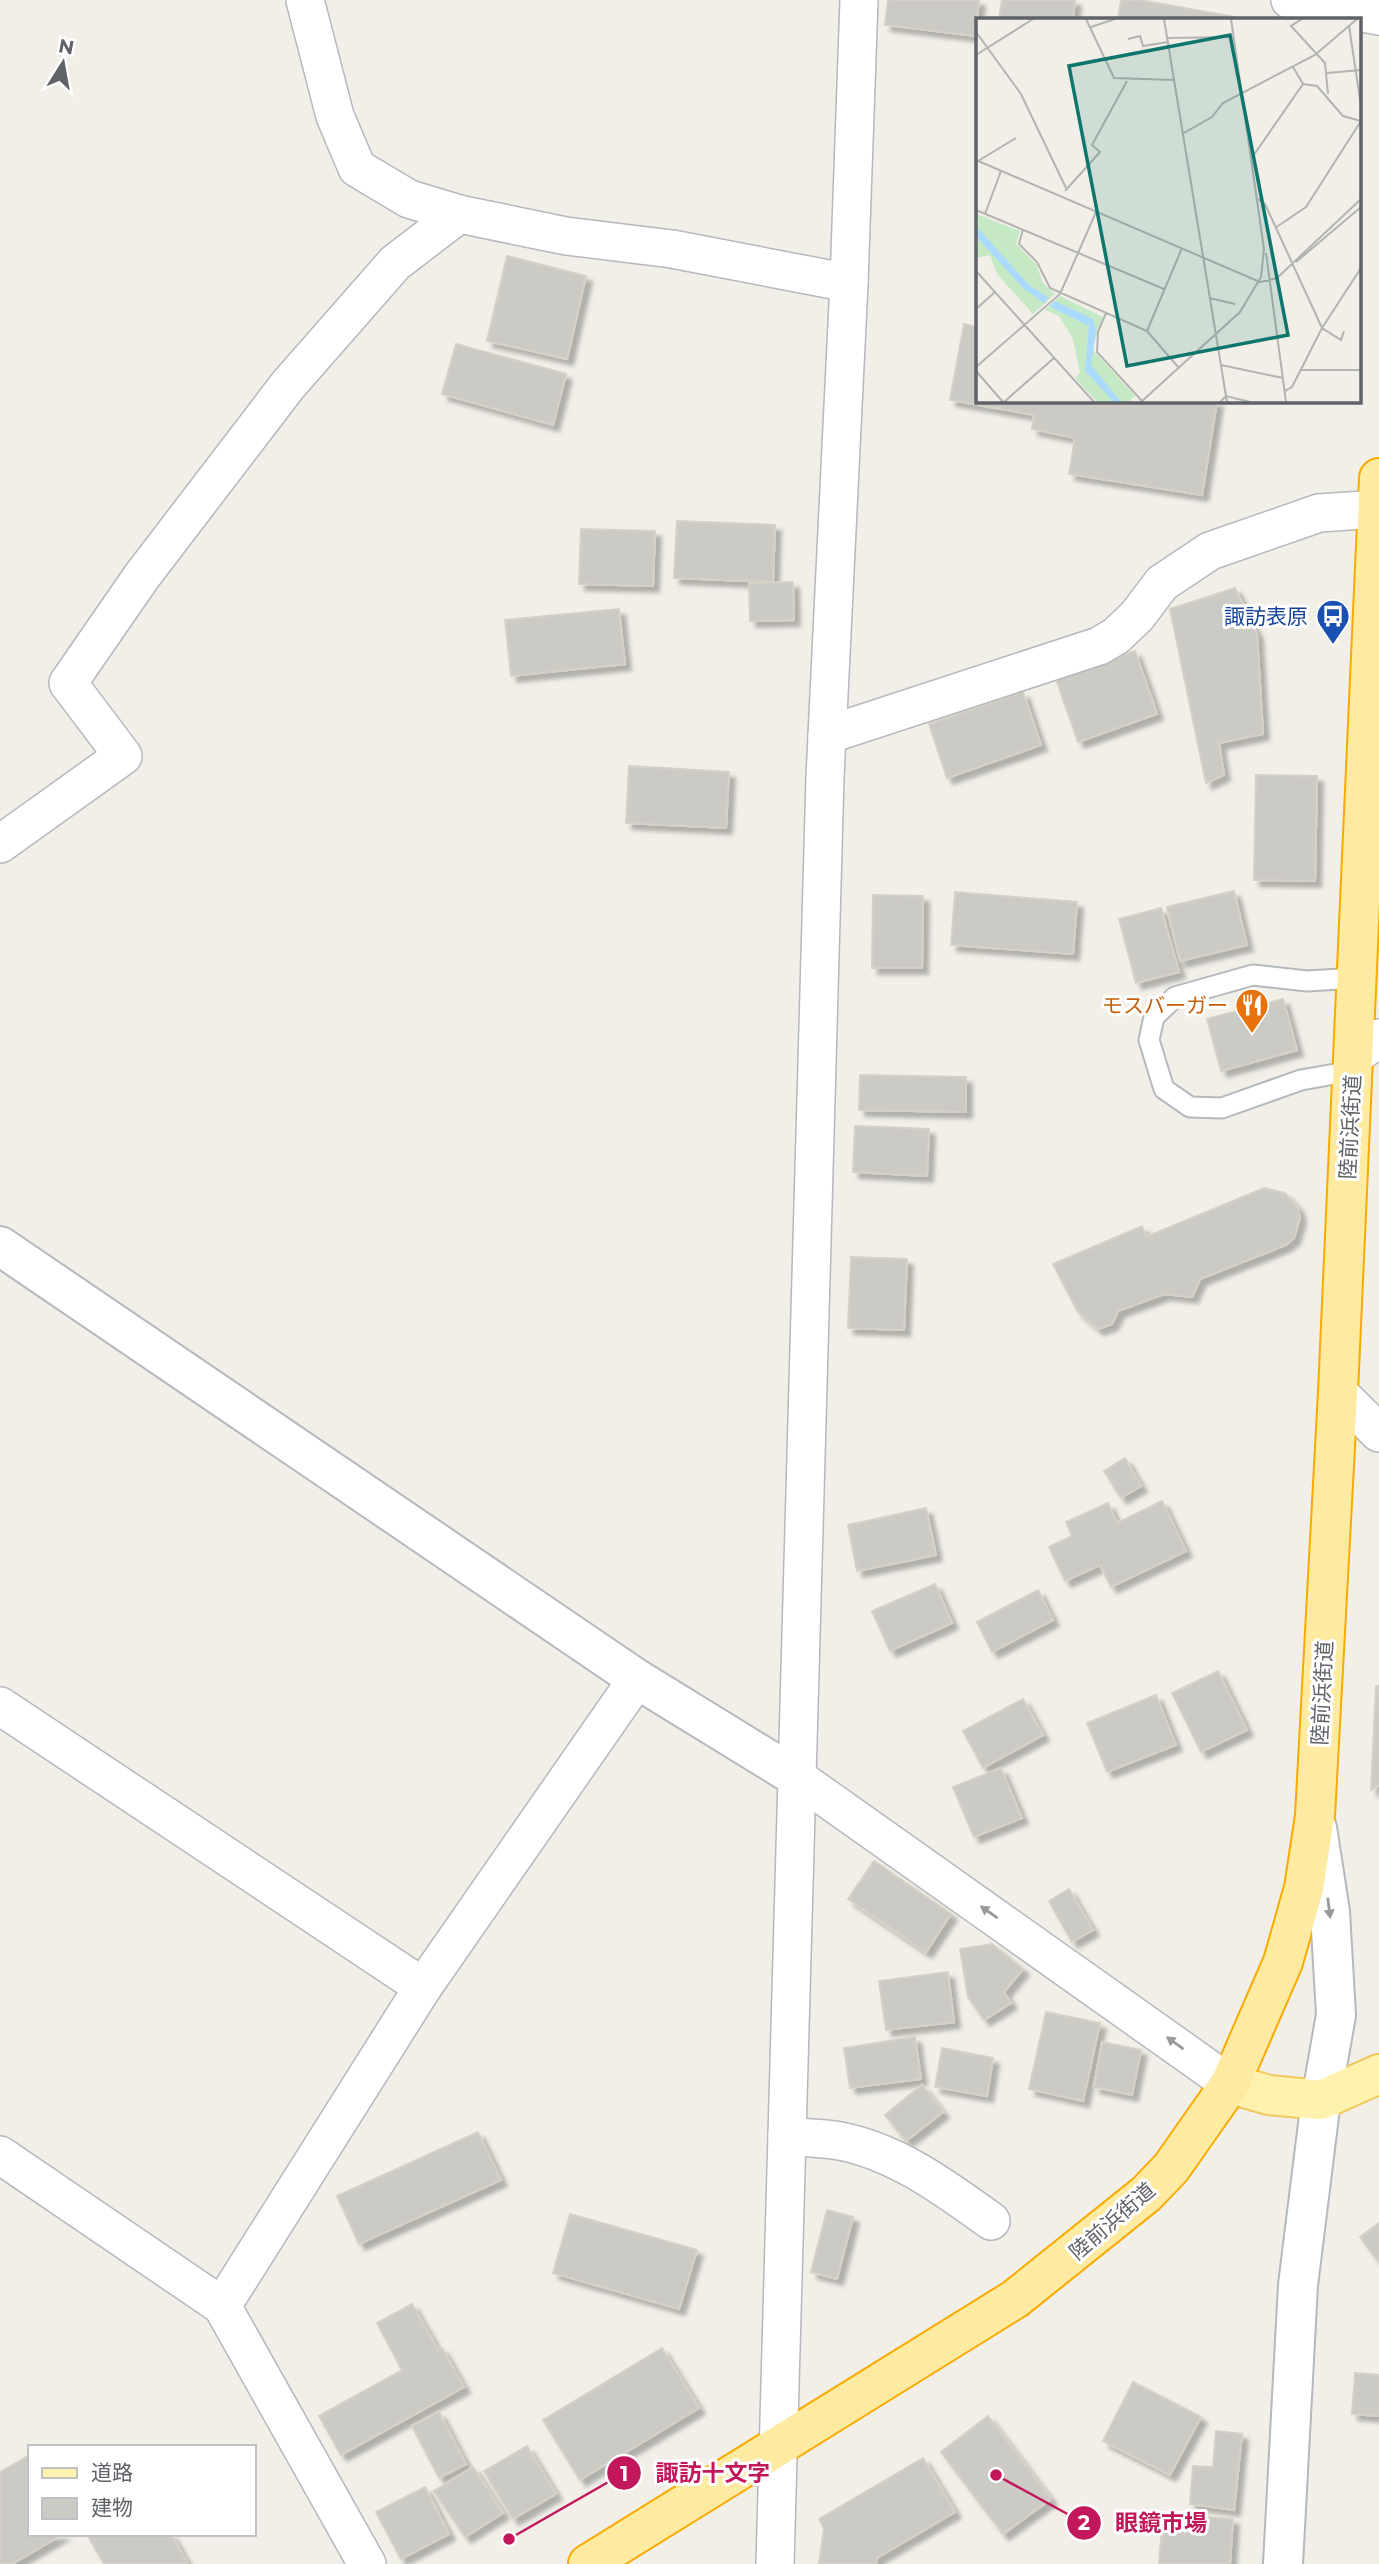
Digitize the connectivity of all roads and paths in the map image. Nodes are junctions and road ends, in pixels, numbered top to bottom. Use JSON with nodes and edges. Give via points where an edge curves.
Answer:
{"nodes":[{"id":1,"x":305,"y":0,"type":"edge"},
{"id":2,"x":859,"y":0,"type":"edge"},
{"id":3,"x":1290,"y":0,"type":"edge"},
{"id":4,"x":1379,"y":16,"type":"edge"},
{"id":5,"x":459,"y":214,"type":"junction"},
{"id":6,"x":849,"y":283,"type":"junction"},
{"id":7,"x":1378,"y":499,"type":"edge"},
{"id":8,"x":827,"y":735,"type":"junction"},
{"id":9,"x":0,"y":844,"type":"edge"},
{"id":10,"x":1357,"y":978,"type":"junction"},
{"id":11,"x":1361,"y":1055,"type":"edge"},
{"id":12,"x":0,"y":1246,"type":"edge"},
{"id":13,"x":1338,"y":1392,"type":"junction"},
{"id":14,"x":1379,"y":1433,"type":"edge"},
{"id":15,"x":637,"y":1679,"type":"junction"},
{"id":16,"x":0,"y":1706,"type":"edge"},
{"id":17,"x":798,"y":1778,"type":"junction"},
{"id":18,"x":1315,"y":1816,"type":"junction"},
{"id":19,"x":423,"y":1987,"type":"junction"},
{"id":20,"x":1379,"y":2074,"type":"edge"},
{"id":21,"x":1230,"y":2084,"type":"junction"},
{"id":22,"x":1321,"y":2100,"type":"junction"},
{"id":23,"x":787,"y":2136,"type":"junction"},
{"id":24,"x":0,"y":2155,"type":"edge"},
{"id":25,"x":991,"y":2221,"type":"dead end"},
{"id":26,"x":222,"y":2306,"type":"junction"},
{"id":27,"x":778,"y":2446,"type":"junction"},
{"id":28,"x":367,"y":2564,"type":"edge"},
{"id":29,"x":588,"y":2564,"type":"edge"},
{"id":30,"x":775,"y":2564,"type":"edge"},
{"id":31,"x":1283,"y":2564,"type":"edge"}],
"edges":[{"from":1,"to":5,"type":"street","via":[[335,116],[357,168],[410,200]]},
{"from":2,"to":6,"type":"street"},
{"from":3,"to":4,"type":"street"},
{"from":5,"to":6,"type":"street"},
{"from":5,"to":9,"type":"street","via":[[395,263],[288,385],[142,576],[68,683],[123,756]]},
{"from":6,"to":8,"type":"street"},
{"from":7,"to":8,"type":"street","via":[[1319,513],[1210,551],[1162,583],[1130,622],[1098,646]]},
{"from":7,"to":10,"type":"highway","name":"陸前浜街道"},
{"from":8,"to":17,"type":"street"},
{"from":10,"to":11,"type":"highway","name":"陸前浜街道"},
{"from":10,"to":11,"type":"lane","via":[[1307,981],[1253,975],[1175,997],[1154,1017],[1149,1040],[1164,1089],[1190,1107],[1222,1108]]},
{"from":11,"to":13,"type":"highway","name":"陸前浜街道"},
{"from":12,"to":15,"type":"street"},
{"from":13,"to":14,"type":"street"},
{"from":13,"to":18,"type":"highway","name":"陸前浜街道"},
{"from":15,"to":17,"type":"street"},
{"from":15,"to":19,"type":"street"},
{"from":16,"to":19,"type":"street"},
{"from":21,"to":17,"type":"street","one_way":true},
{"from":17,"to":23,"type":"street"},
{"from":18,"to":21,"type":"highway","name":"陸前浜街道","via":[[1304,1888],[1283,1962]]},
{"from":18,"to":22,"type":"street","one_way":true,"via":[[1330,1912],[1336,2015]]},
{"from":19,"to":26,"type":"street"},
{"from":20,"to":22,"type":"main road"},
{"from":21,"to":22,"type":"main road","via":[[1269,2095]]},
{"from":21,"to":27,"type":"highway","name":"陸前浜街道","via":[[1171,2168],[1088,2244],[1015,2299]]},
{"from":22,"to":31,"type":"street","via":[[1298,2285]]},
{"from":23,"to":25,"type":"street","via":[[841,2141],[891,2157]]},
{"from":23,"to":27,"type":"street"},
{"from":24,"to":26,"type":"street"},
{"from":26,"to":28,"type":"street"},
{"from":27,"to":29,"type":"highway","name":"陸前浜街道"},
{"from":27,"to":30,"type":"street"}]}
